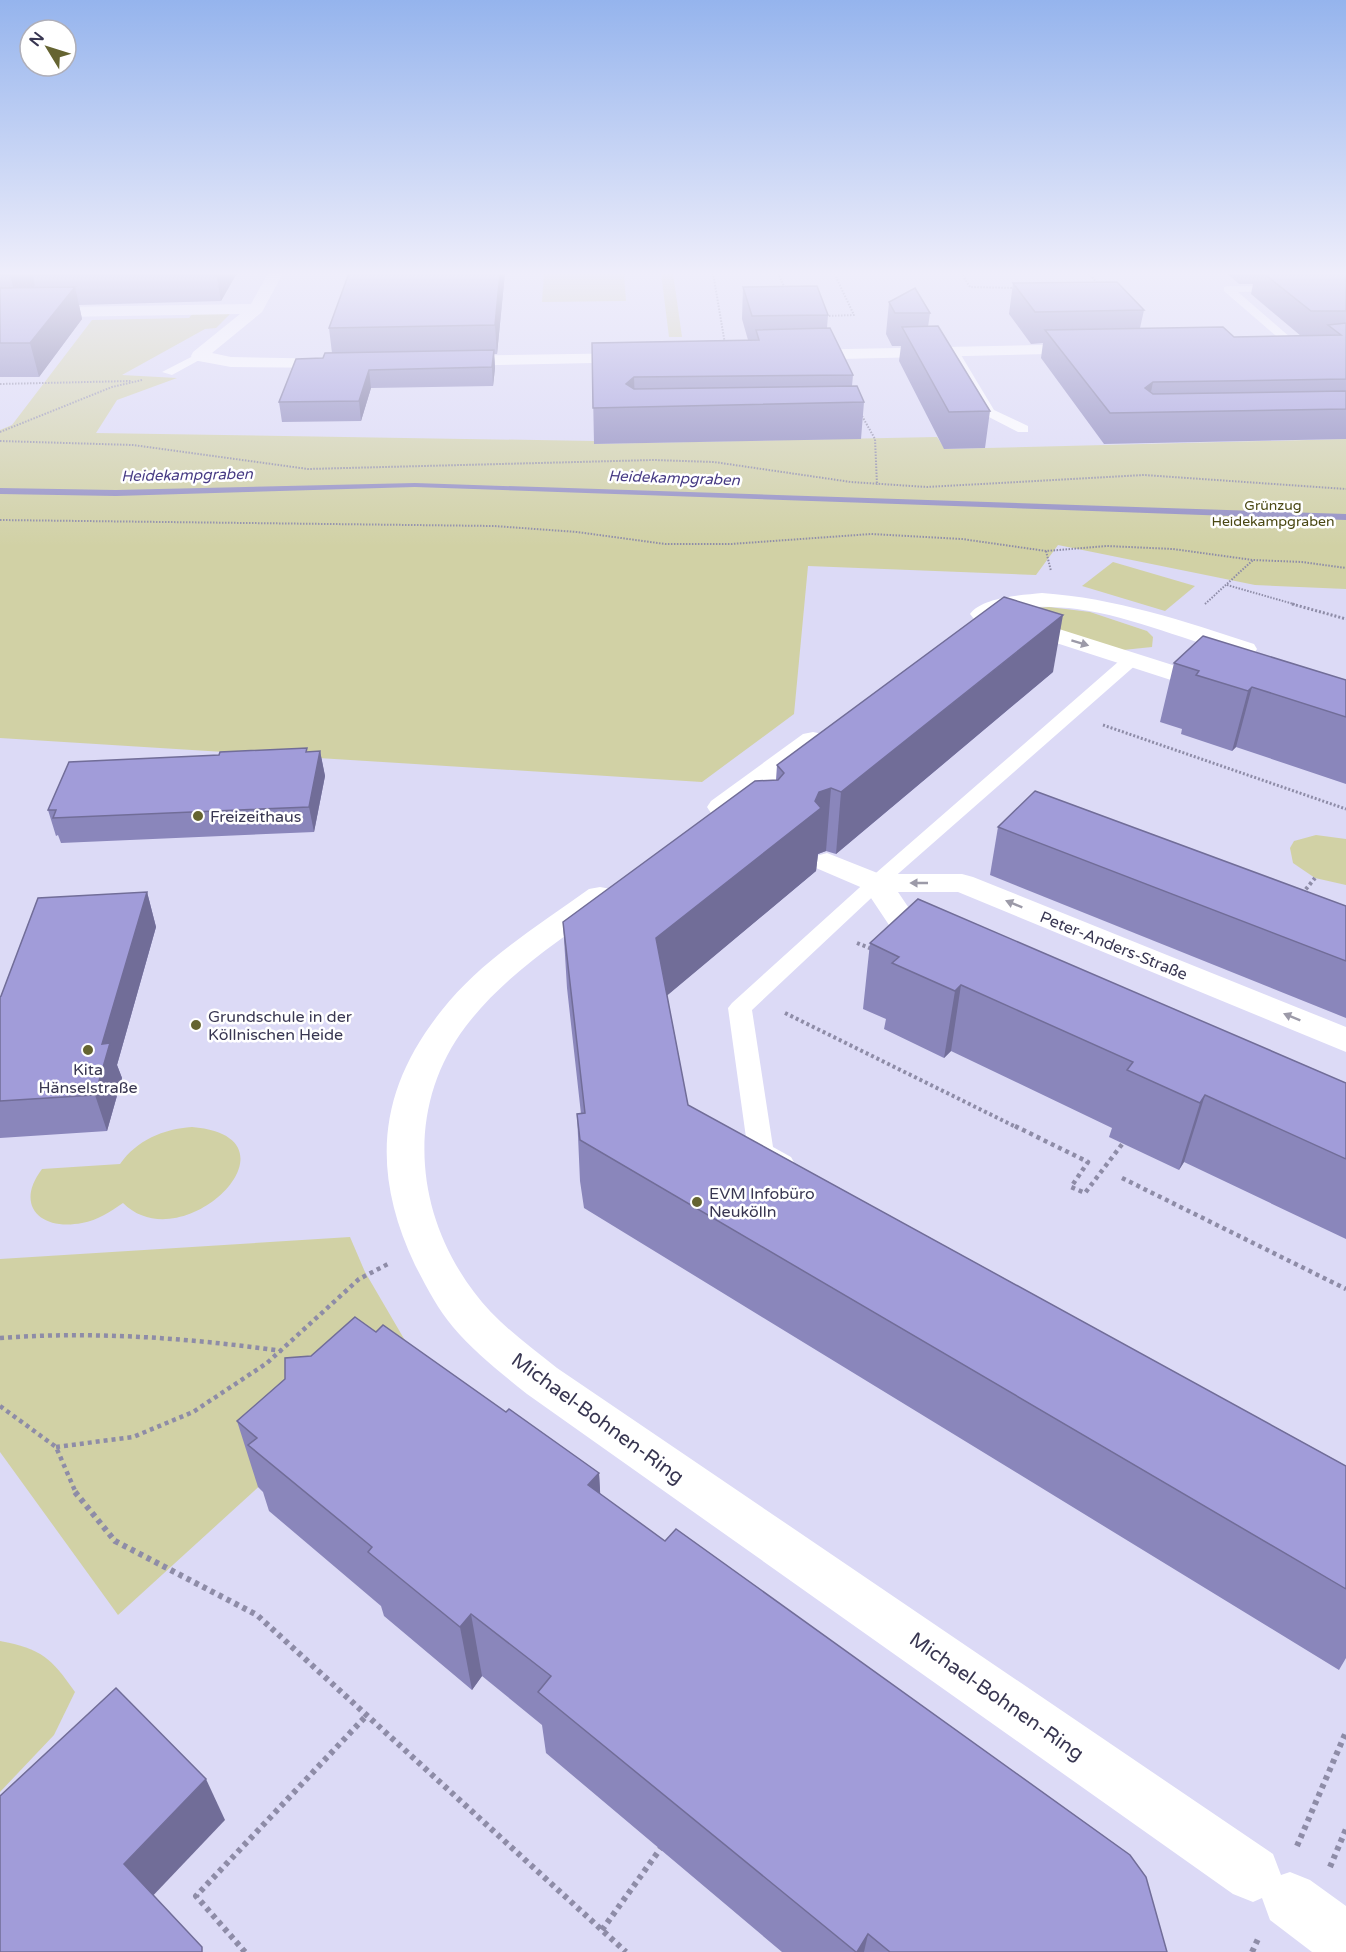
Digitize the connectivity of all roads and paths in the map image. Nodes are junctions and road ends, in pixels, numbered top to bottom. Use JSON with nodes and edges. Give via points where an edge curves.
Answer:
{"nodes":[{"id":1,"x":183,"y":364,"type":"edge"},
{"id":2,"x":264,"y":364,"type":"edge"},
{"id":3,"x":316,"y":364,"type":"edge"},
{"id":4,"x":838,"y":364,"type":"edge"},
{"id":5,"x":961,"y":364,"type":"edge"},
{"id":6,"x":168,"y":372,"type":"joint"},
{"id":7,"x":140,"y":381,"type":"junction"},
{"id":8,"x":0,"y":384,"type":"edge"},
{"id":9,"x":862,"y":416,"type":"joint"},
{"id":10,"x":1023,"y":429,"type":"dead end"},
{"id":11,"x":0,"y":432,"type":"edge"},
{"id":12,"x":0,"y":441,"type":"edge"},
{"id":13,"x":877,"y":484,"type":"junction"},
{"id":14,"x":1346,"y":489,"type":"edge"},
{"id":15,"x":0,"y":520,"type":"edge"},
{"id":16,"x":1253,"y":560,"type":"junction"},
{"id":17,"x":1346,"y":568,"type":"edge"},
{"id":18,"x":1227,"y":585,"type":"junction"},
{"id":19,"x":984,"y":613,"type":"junction"},
{"id":20,"x":1346,"y":619,"type":"edge"},
{"id":21,"x":1185,"y":631,"type":"junction"},
{"id":22,"x":956,"y":633,"type":"edge"},
{"id":23,"x":1264,"y":655,"type":"edge"},
{"id":24,"x":1143,"y":663,"type":"junction"},
{"id":25,"x":1237,"y":693,"type":"edge"},
{"id":26,"x":1070,"y":714,"type":"junction"},
{"id":27,"x":834,"y":724,"type":"edge"},
{"id":28,"x":1346,"y":809,"type":"edge"},
{"id":29,"x":743,"y":826,"type":"edge"},
{"id":30,"x":827,"y":862,"type":"dead end"},
{"id":31,"x":625,"y":878,"type":"edge"},
{"id":32,"x":1315,"y":878,"type":"dead end"},
{"id":33,"x":876,"y":883,"type":"junction"},
{"id":34,"x":1300,"y":897,"type":"edge"},
{"id":35,"x":965,"y":957,"type":"edge"},
{"id":36,"x":752,"y":997,"type":"junction"},
{"id":37,"x":1346,"y":1040,"type":"edge"},
{"id":38,"x":1123,"y":1143,"type":"dead end"},
{"id":39,"x":802,"y":1175,"type":"edge"},
{"id":40,"x":1122,"y":1178,"type":"dead end"},
{"id":41,"x":430,"y":1251,"type":"junction"},
{"id":42,"x":1346,"y":1289,"type":"edge"},
{"id":43,"x":0,"y":1338,"type":"edge"},
{"id":44,"x":282,"y":1351,"type":"junction"},
{"id":45,"x":0,"y":1406,"type":"edge"},
{"id":46,"x":56,"y":1447,"type":"junction"},
{"id":47,"x":367,"y":1715,"type":"junction"},
{"id":48,"x":1346,"y":1732,"type":"edge"},
{"id":49,"x":671,"y":1835,"type":"edge"},
{"id":50,"x":1275,"y":1889,"type":"junction"},
{"id":51,"x":602,"y":1930,"type":"junction"},
{"id":52,"x":1346,"y":1942,"type":"edge"},
{"id":53,"x":245,"y":1952,"type":"edge"},
{"id":54,"x":626,"y":1952,"type":"edge"},
{"id":55,"x":1252,"y":1952,"type":"edge"}],
"edges":[{"from":1,"to":6,"type":"lane"},
{"from":2,"to":3,"type":"street"},
{"from":4,"to":9,"type":"lane"},
{"from":5,"to":10,"type":"lane","via":[[988,412]]},
{"from":6,"to":7,"type":"path"},
{"from":7,"to":8,"type":"path"},
{"from":7,"to":11,"type":"path","via":[[112,387]]},
{"from":9,"to":13,"type":"path","via":[[875,437]]},
{"from":12,"to":13,"type":"path","via":[[133,445],[308,469],[654,460],[714,462]]},
{"from":13,"to":14,"type":"path","via":[[960,486],[1144,476]]},
{"from":15,"to":16,"type":"path","via":[[494,526],[665,544],[731,544],[871,534],[962,539],[1046,551],[1107,546],[1173,549]]},
{"from":16,"to":17,"type":"path"},
{"from":16,"to":18,"type":"path"},
{"from":18,"to":20,"type":"path"},
{"from":18,"to":21,"type":"path"},
{"from":19,"to":21,"type":"street","via":[[1010,604],[1059,600],[1109,608]]},
{"from":19,"to":22,"type":"street"},
{"from":19,"to":24,"type":"street","one_way":true},
{"from":21,"to":23,"type":"street"},
{"from":21,"to":24,"type":"street"},
{"from":24,"to":25,"type":"street"},
{"from":24,"to":26,"type":"lane"},
{"from":26,"to":28,"type":"path"},
{"from":26,"to":33,"type":"lane"},
{"from":27,"to":29,"type":"street","via":[[705,819]]},
{"from":30,"to":33,"type":"street","name":"Peter-Anders-Straße"},
{"from":31,"to":41,"type":"street","name":"Michael-Bohnen-Ring","via":[[502,967],[454,1019],[423,1071],[405,1134],[404,1161],[415,1211]]},
{"from":32,"to":34,"type":"path"},
{"from":33,"to":35,"type":"street","via":[[910,933]]},
{"from":33,"to":36,"type":"lane"},
{"from":37,"to":33,"type":"street","name":"Peter-Anders-Straße","one_way":true,"via":[[962,883]]},
{"from":36,"to":38,"type":"path","via":[[1088,1162],[1071,1186],[1085,1193]]},
{"from":36,"to":39,"type":"lane","via":[[740,1008],[761,1152]]},
{"from":40,"to":42,"type":"path"},
{"from":41,"to":44,"type":"path","via":[[365,1272]]},
{"from":41,"to":50,"type":"street","name":"Michael-Bohnen-Ring","via":[[460,1305],[512,1358]]},
{"from":43,"to":44,"type":"path","via":[[40,1334],[126,1335],[204,1339]]},
{"from":44,"to":46,"type":"path","via":[[230,1389],[177,1420],[132,1437]]},
{"from":45,"to":46,"type":"path"},
{"from":46,"to":47,"type":"path","via":[[72,1488],[115,1541],[257,1615]]},
{"from":47,"to":51,"type":"path"},
{"from":47,"to":53,"type":"path","via":[[196,1896]]},
{"from":48,"to":50,"type":"path"},
{"from":49,"to":51,"type":"path"},
{"from":50,"to":52,"type":"street","name":"Michael-Bohnen-Ring"},
{"from":50,"to":55,"type":"path"},
{"from":51,"to":54,"type":"path"}]}
